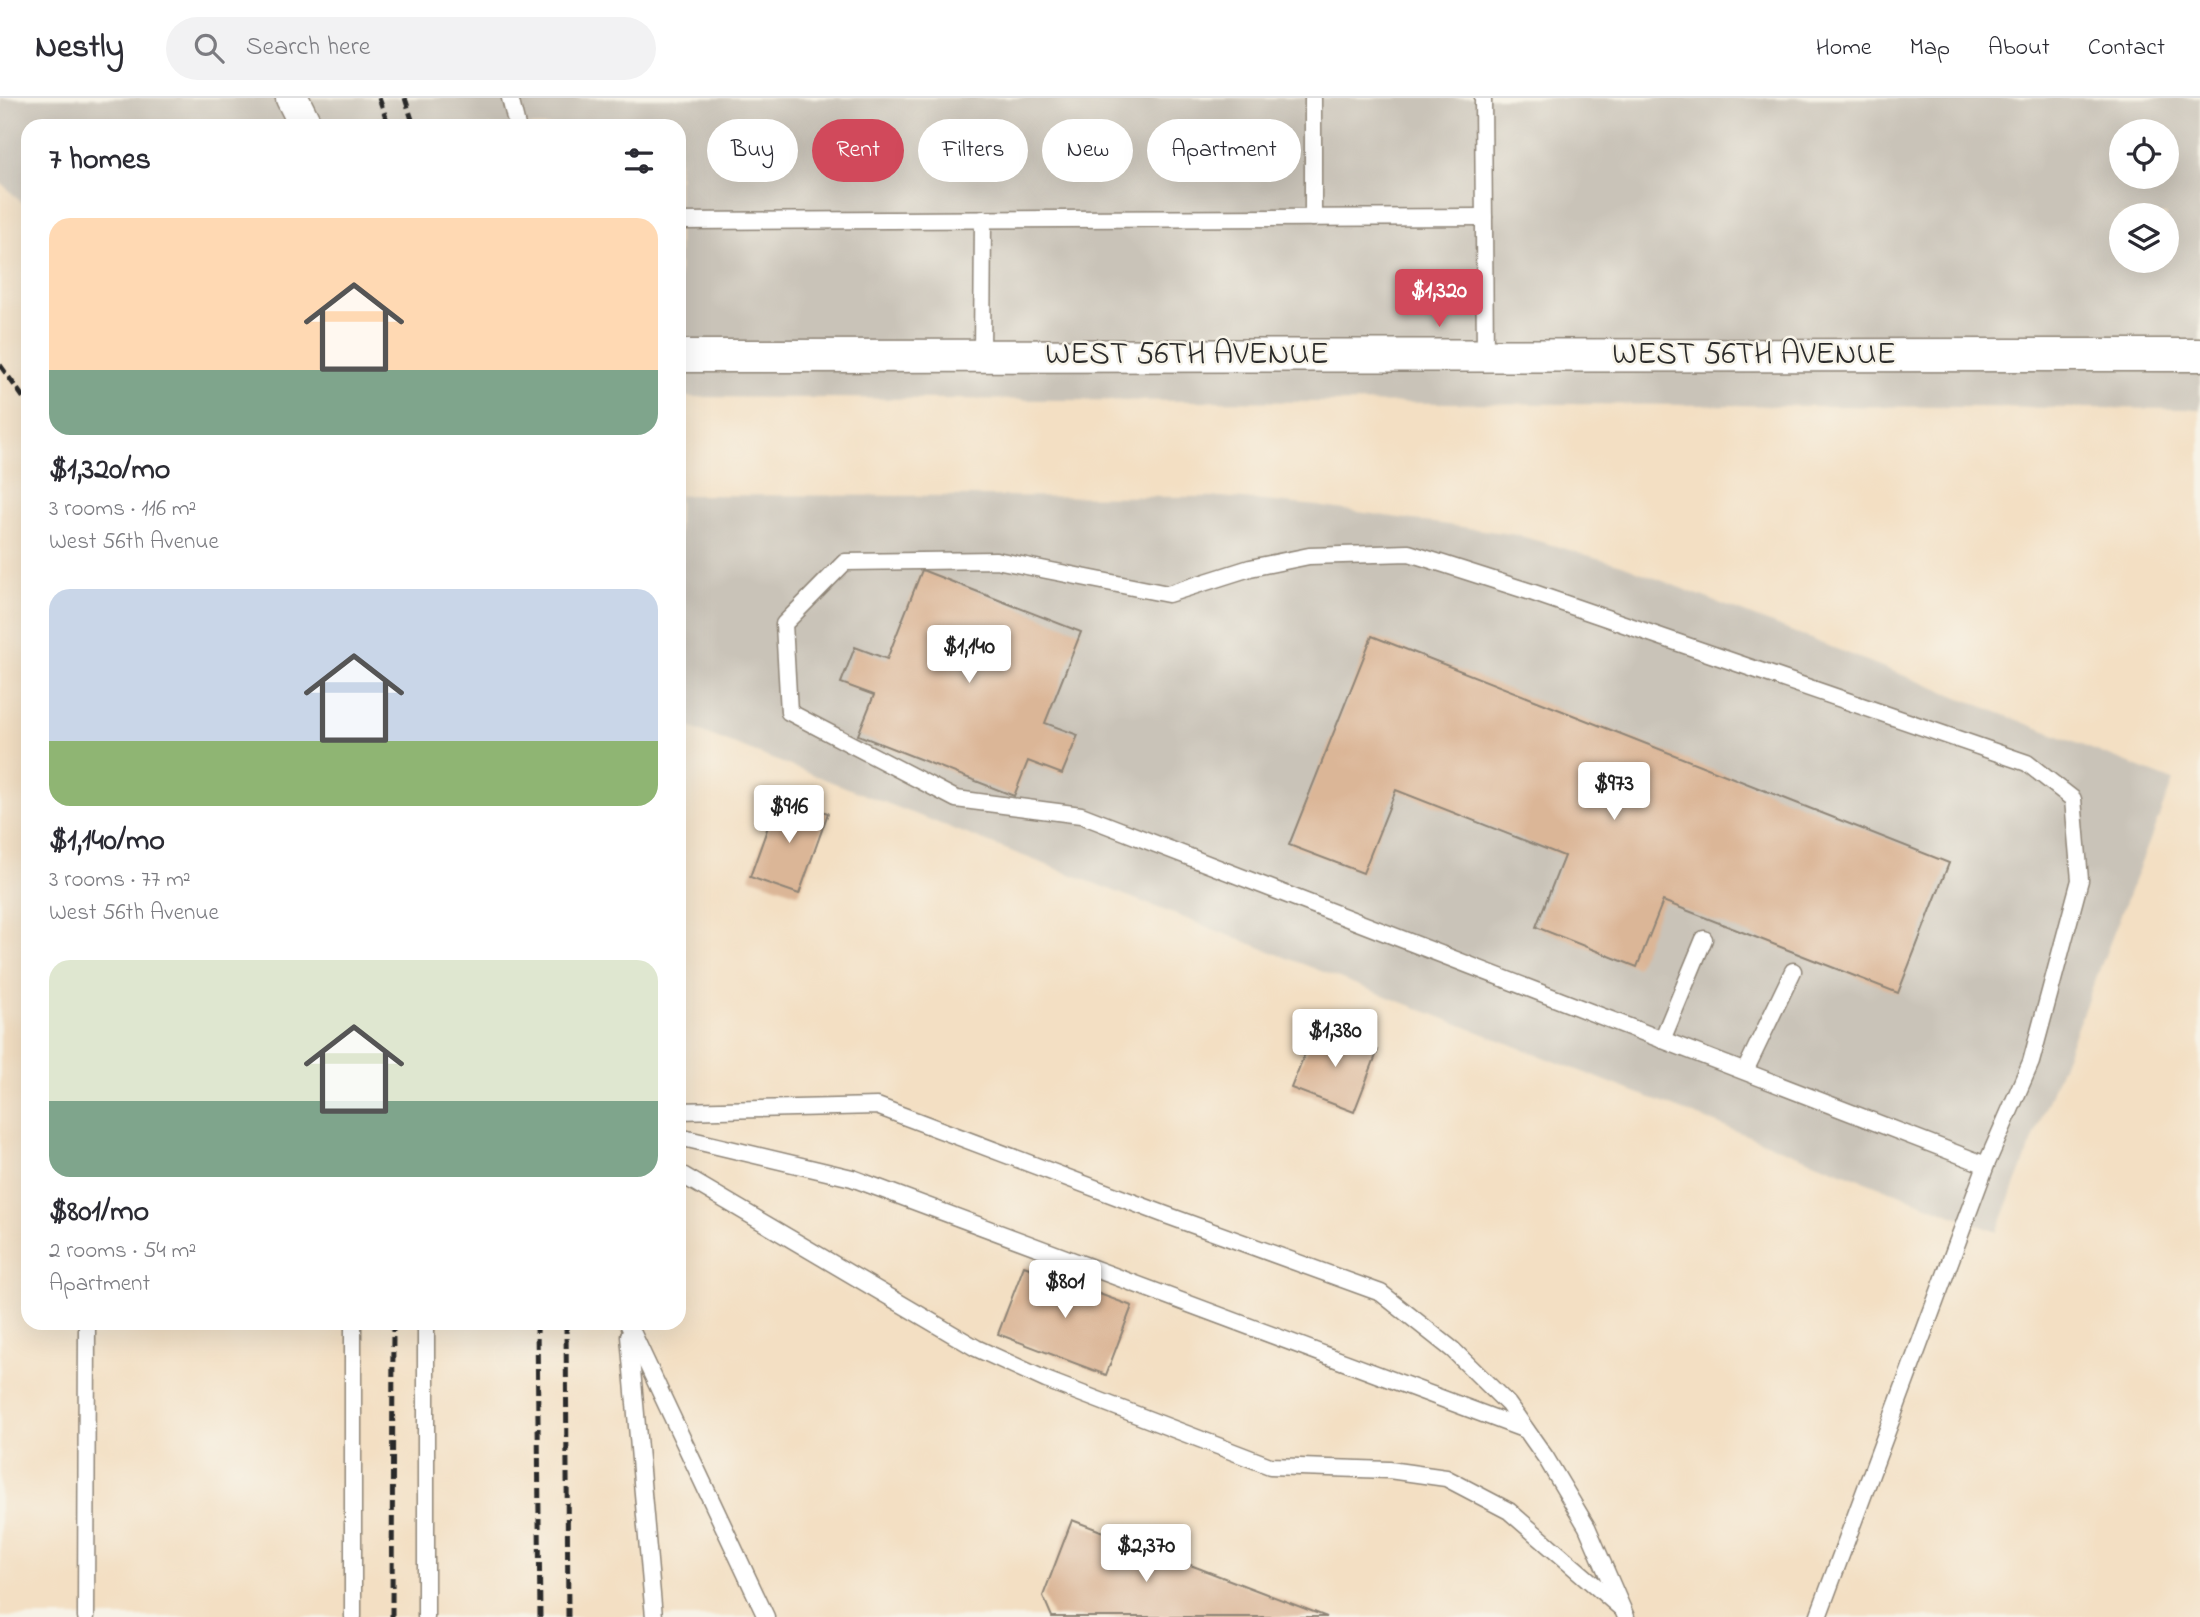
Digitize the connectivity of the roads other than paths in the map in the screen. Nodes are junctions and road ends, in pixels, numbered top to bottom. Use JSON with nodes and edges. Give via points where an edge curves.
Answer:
{"nodes":[{"id":1,"x":292,"y":98,"type":"edge"},
{"id":2,"x":510,"y":98,"type":"edge"},
{"id":3,"x":1312,"y":98,"type":"edge"},
{"id":4,"x":1483,"y":98,"type":"edge"},
{"id":5,"x":302,"y":119,"type":"edge"},
{"id":6,"x":515,"y":119,"type":"edge"},
{"id":7,"x":1484,"y":217,"type":"junction"},
{"id":8,"x":1312,"y":218,"type":"junction"},
{"id":9,"x":984,"y":219,"type":"junction"},
{"id":10,"x":686,"y":221,"type":"edge"},
{"id":11,"x":982,"y":355,"type":"junction"},
{"id":12,"x":1485,"y":355,"type":"junction"},
{"id":13,"x":2200,"y":355,"type":"edge"},
{"id":14,"x":686,"y":356,"type":"edge"},
{"id":15,"x":1704,"y":939,"type":"dead end"},
{"id":16,"x":1793,"y":971,"type":"dead end"},
{"id":17,"x":1662,"y":1040,"type":"junction"},
{"id":18,"x":1745,"y":1071,"type":"junction"},
{"id":19,"x":686,"y":1111,"type":"edge"},
{"id":20,"x":686,"y":1139,"type":"edge"},
{"id":21,"x":1986,"y":1165,"type":"junction"},
{"id":22,"x":686,"y":1177,"type":"edge"},
{"id":23,"x":87,"y":1330,"type":"edge"},
{"id":24,"x":353,"y":1330,"type":"edge"},
{"id":25,"x":426,"y":1330,"type":"edge"},
{"id":26,"x":629,"y":1330,"type":"edge"},
{"id":27,"x":631,"y":1330,"type":"edge"},
{"id":28,"x":1526,"y":1431,"type":"junction"},
{"id":29,"x":1626,"y":1614,"type":"edge"},
{"id":30,"x":86,"y":1617,"type":"edge"},
{"id":31,"x":353,"y":1617,"type":"edge"},
{"id":32,"x":426,"y":1617,"type":"edge"},
{"id":33,"x":654,"y":1617,"type":"edge"},
{"id":34,"x":766,"y":1617,"type":"edge"},
{"id":35,"x":1818,"y":1617,"type":"edge"}],
"edges":[{"from":1,"to":5,"type":"street"},
{"from":2,"to":6,"type":"lane"},
{"from":3,"to":8,"type":"lane"},
{"from":4,"to":7,"type":"lane"},
{"from":7,"to":8,"type":"lane"},
{"from":7,"to":12,"type":"lane"},
{"from":8,"to":9,"type":"lane"},
{"from":9,"to":10,"type":"lane"},
{"from":9,"to":11,"type":"lane"},
{"from":11,"to":12,"type":"street","name":"WEST 56TH AVENUE"},
{"from":11,"to":14,"type":"street","name":"WEST 56TH AVENUE"},
{"from":12,"to":13,"type":"street","name":"WEST 56TH AVENUE"},
{"from":15,"to":17,"type":"lane"},
{"from":16,"to":18,"type":"lane"},
{"from":17,"to":18,"type":"lane"},
{"from":17,"to":21,"type":"lane","via":[[1081,815],[956,799],[789,712],[784,624],[845,562],[996,560],[1168,594],[1250,568],[1309,556],[1409,553],[2027,763],[2073,799],[2080,880],[2031,1062]]},
{"from":18,"to":21,"type":"lane"},
{"from":19,"to":28,"type":"lane","via":[[877,1106],[1381,1293],[1453,1350],[1508,1404]]},
{"from":20,"to":28,"type":"lane","via":[[852,1178]]},
{"from":21,"to":35,"type":"lane"},
{"from":22,"to":29,"type":"lane","via":[[976,1348],[1046,1380],[1270,1466],[1389,1470],[1446,1478],[1509,1511]]},
{"from":23,"to":30,"type":"lane"},
{"from":24,"to":31,"type":"lane"},
{"from":25,"to":32,"type":"lane"},
{"from":26,"to":33,"type":"lane"},
{"from":27,"to":34,"type":"lane"},
{"from":28,"to":29,"type":"lane","via":[[1587,1527]]}]}
